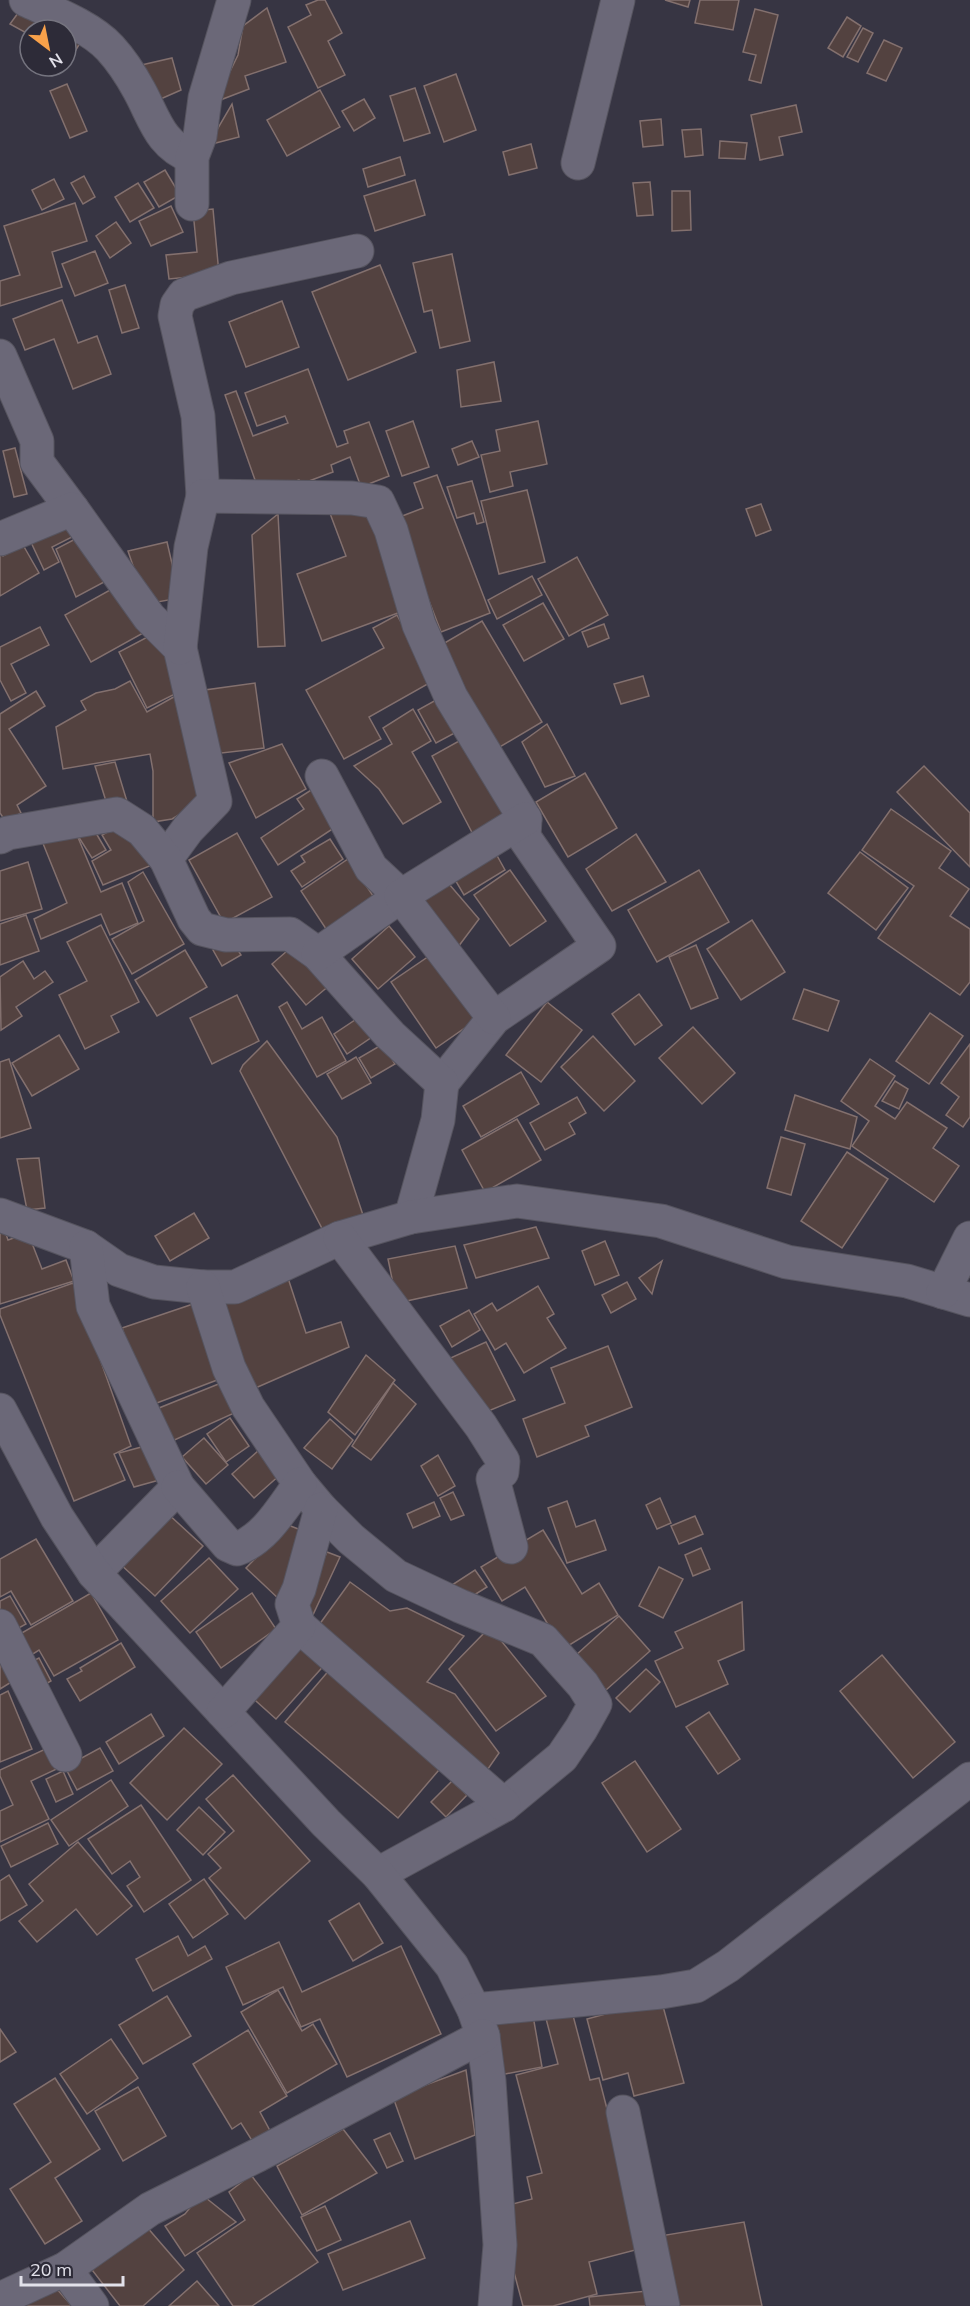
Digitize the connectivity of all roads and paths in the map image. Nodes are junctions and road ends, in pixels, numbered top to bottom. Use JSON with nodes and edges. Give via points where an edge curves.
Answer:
{"nodes":[{"id":1,"x":26,"y":0,"type":"edge"},
{"id":2,"x":234,"y":0,"type":"edge"},
{"id":3,"x":618,"y":0,"type":"edge"},
{"id":4,"x":192,"y":157,"type":"junction"},
{"id":5,"x":578,"y":163,"type":"dead end"},
{"id":6,"x":192,"y":204,"type":"dead end"},
{"id":7,"x":357,"y":251,"type":"dead end"},
{"id":8,"x":0,"y":356,"type":"edge"},
{"id":9,"x":203,"y":496,"type":"junction"},
{"id":10,"x":72,"y":509,"type":"junction"},
{"id":11,"x":0,"y":539,"type":"edge"},
{"id":12,"x":180,"y":648,"type":"junction"},
{"id":13,"x":322,"y":777,"type":"dead end"},
{"id":14,"x":525,"y":819,"type":"junction"},
{"id":15,"x":0,"y":837,"type":"edge"},
{"id":16,"x":166,"y":859,"type":"junction"},
{"id":17,"x":401,"y":896,"type":"junction"},
{"id":18,"x":318,"y":954,"type":"junction"},
{"id":19,"x":495,"y":1017,"type":"junction"},
{"id":20,"x":442,"y":1083,"type":"junction"},
{"id":21,"x":0,"y":1215,"type":"edge"},
{"id":22,"x":411,"y":1217,"type":"junction"},
{"id":23,"x":340,"y":1238,"type":"junction"},
{"id":24,"x":970,"y":1238,"type":"edge"},
{"id":25,"x":86,"y":1247,"type":"junction"},
{"id":26,"x":203,"y":1287,"type":"junction"},
{"id":27,"x":957,"y":1296,"type":"edge"},
{"id":28,"x":0,"y":1410,"type":"edge"},
{"id":29,"x":300,"y":1484,"type":"junction"},
{"id":30,"x":178,"y":1487,"type":"junction"},
{"id":31,"x":321,"y":1509,"type":"junction"},
{"id":32,"x":510,"y":1547,"type":"dead end"},
{"id":33,"x":94,"y":1573,"type":"junction"},
{"id":34,"x":299,"y":1626,"type":"junction"},
{"id":35,"x":1,"y":1630,"type":"edge"},
{"id":36,"x":223,"y":1712,"type":"junction"},
{"id":37,"x":65,"y":1755,"type":"dead end"},
{"id":38,"x":970,"y":1779,"type":"edge"},
{"id":39,"x":504,"y":1805,"type":"junction"},
{"id":40,"x":378,"y":1874,"type":"junction"},
{"id":41,"x":479,"y":2023,"type":"junction"},
{"id":42,"x":623,"y":2112,"type":"dead end"},
{"id":43,"x":65,"y":2269,"type":"junction"},
{"id":44,"x":0,"y":2298,"type":"edge"},
{"id":45,"x":92,"y":2306,"type":"edge"},
{"id":46,"x":495,"y":2306,"type":"edge"},
{"id":47,"x":663,"y":2306,"type":"edge"}],
"edges":[{"from":1,"to":4,"type":"street","via":[[67,19],[110,48],[139,89],[163,136],[177,151]]},
{"from":2,"to":4,"type":"street"},
{"from":3,"to":5,"type":"street"},
{"from":4,"to":6,"type":"street"},
{"from":7,"to":9,"type":"street","via":[[231,278],[184,295],[177,304],[175,316],[198,416]]},
{"from":8,"to":10,"type":"street","via":[[37,441],[37,462]]},
{"from":9,"to":12,"type":"street","via":[[191,547]]},
{"from":9,"to":14,"type":"street","via":[[378,501],[391,530],[419,625],[451,697]]},
{"from":10,"to":11,"type":"street"},
{"from":10,"to":12,"type":"street","via":[[149,617]]},
{"from":12,"to":16,"type":"street","via":[[215,801]]},
{"from":13,"to":17,"type":"street","via":[[371,868]]},
{"from":14,"to":17,"type":"street"},
{"from":14,"to":19,"type":"street","via":[[524,837],[599,946]]},
{"from":15,"to":16,"type":"street","via":[[117,814],[142,830]]},
{"from":16,"to":18,"type":"street","via":[[202,929],[226,935],[290,934]]},
{"from":17,"to":18,"type":"street"},
{"from":17,"to":19,"type":"street"},
{"from":18,"to":20,"type":"street","via":[[390,1035]]},
{"from":19,"to":20,"type":"street"},
{"from":20,"to":22,"type":"street","via":[[438,1120]]},
{"from":21,"to":25,"type":"street"},
{"from":22,"to":23,"type":"street"},
{"from":22,"to":27,"type":"street","via":[[517,1201],[661,1221],[787,1262],[907,1281]]},
{"from":23,"to":26,"type":"street","via":[[235,1287]]},
{"from":23,"to":32,"type":"street","via":[[503,1461],[502,1472],[493,1479]]},
{"from":24,"to":27,"type":"street"},
{"from":25,"to":26,"type":"street","via":[[119,1270],[154,1282]]},
{"from":25,"to":30,"type":"street","via":[[93,1306]]},
{"from":26,"to":29,"type":"street","via":[[229,1368],[248,1407]]},
{"from":28,"to":33,"type":"street","via":[[57,1516]]},
{"from":29,"to":30,"type":"street","via":[[261,1536],[237,1549],[228,1545]]},
{"from":29,"to":31,"type":"street"},
{"from":30,"to":33,"type":"street"},
{"from":31,"to":34,"type":"street","via":[[292,1604]]},
{"from":31,"to":39,"type":"street","via":[[396,1576],[543,1640],[595,1704],[562,1757]]},
{"from":33,"to":36,"type":"street"},
{"from":34,"to":36,"type":"street"},
{"from":34,"to":39,"type":"street"},
{"from":35,"to":37,"type":"street"},
{"from":36,"to":40,"type":"street"},
{"from":38,"to":41,"type":"street","via":[[728,1966],[696,1986]]},
{"from":39,"to":40,"type":"street"},
{"from":40,"to":41,"type":"street","via":[[452,1966]]},
{"from":41,"to":43,"type":"street","via":[[258,2155],[150,2209]]},
{"from":41,"to":46,"type":"street","via":[[489,2081],[500,2245]]},
{"from":42,"to":47,"type":"street"},
{"from":43,"to":44,"type":"street"},
{"from":43,"to":45,"type":"street"}]}
